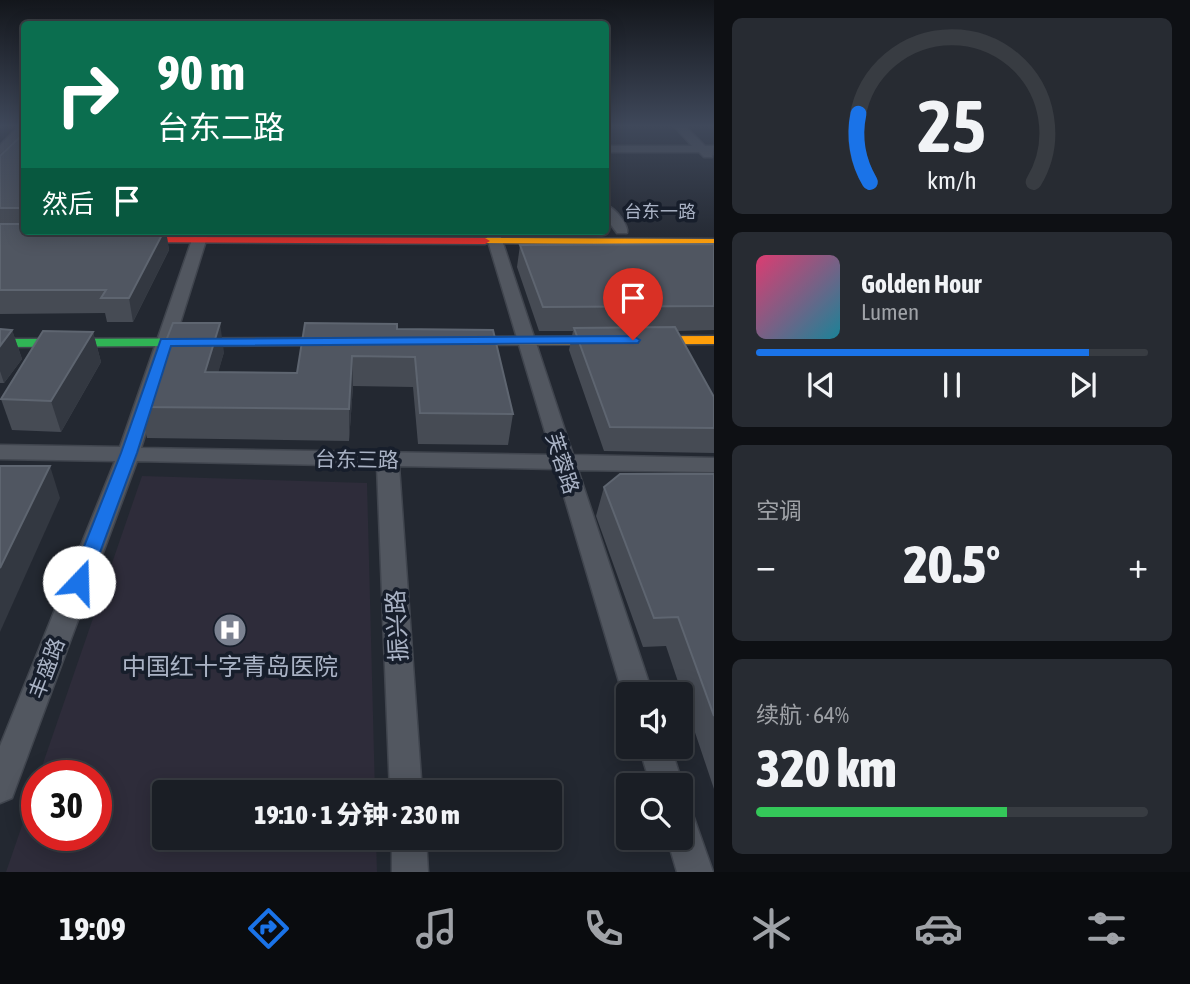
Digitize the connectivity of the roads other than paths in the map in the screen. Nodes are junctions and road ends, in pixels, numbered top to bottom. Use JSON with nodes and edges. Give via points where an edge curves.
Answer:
{"nodes":[{"id":1,"x":614,"y":230,"type":"edge"},
{"id":2,"x":714,"y":230,"type":"edge"},
{"id":3,"x":201,"y":236,"type":"edge"},
{"id":4,"x":494,"y":236,"type":"edge"},
{"id":5,"x":110,"y":239,"type":"edge"},
{"id":6,"x":714,"y":242,"type":"edge"},
{"id":7,"x":714,"y":340,"type":"edge"},
{"id":8,"x":443,"y":341,"type":"edge"},
{"id":9,"x":0,"y":342,"type":"edge"},
{"id":10,"x":165,"y":342,"type":"junction"},
{"id":11,"x":359,"y":342,"type":"edge"},
{"id":12,"x":528,"y":347,"type":"junction"},
{"id":13,"x":0,"y":452,"type":"edge"},
{"id":14,"x":129,"y":453,"type":"junction"},
{"id":15,"x":388,"y":460,"type":"junction"},
{"id":16,"x":563,"y":464,"type":"junction"},
{"id":17,"x":714,"y":465,"type":"edge"},
{"id":18,"x":634,"y":682,"type":"edge"},
{"id":19,"x":405,"y":780,"type":"edge"},
{"id":20,"x":0,"y":787,"type":"edge"},
{"id":21,"x":409,"y":850,"type":"edge"},
{"id":22,"x":688,"y":850,"type":"edge"},
{"id":23,"x":410,"y":872,"type":"edge"},
{"id":24,"x":695,"y":872,"type":"edge"}],
"edges":[{"from":1,"to":2,"type":"main road","name":"台东一路"},
{"from":3,"to":4,"type":"main road","name":"台东一路"},
{"from":3,"to":5,"type":"main road","name":"台东一路"},
{"from":3,"to":10,"type":"street","name":"丰盛路"},
{"from":4,"to":6,"type":"main road","name":"台东一路"},
{"from":4,"to":12,"type":"street","name":"芙蓉路"},
{"from":7,"to":12,"type":"main road"},
{"from":8,"to":12,"type":"main road"},
{"from":9,"to":10,"type":"main road"},
{"from":10,"to":11,"type":"main road"},
{"from":10,"to":14,"type":"street","name":"丰盛路"},
{"from":12,"to":16,"type":"street","name":"芙蓉路"},
{"from":13,"to":14,"type":"street","name":"台东三路"},
{"from":14,"to":15,"type":"street","name":"台东三路"},
{"from":14,"to":20,"type":"street","name":"丰盛路"},
{"from":15,"to":16,"type":"street","name":"台东三路"},
{"from":15,"to":19,"type":"street","name":"振兴路"},
{"from":16,"to":17,"type":"street","name":"台东三路"},
{"from":16,"to":18,"type":"street","name":"芙蓉路"},
{"from":21,"to":23,"type":"street"},
{"from":22,"to":24,"type":"street"}]}
